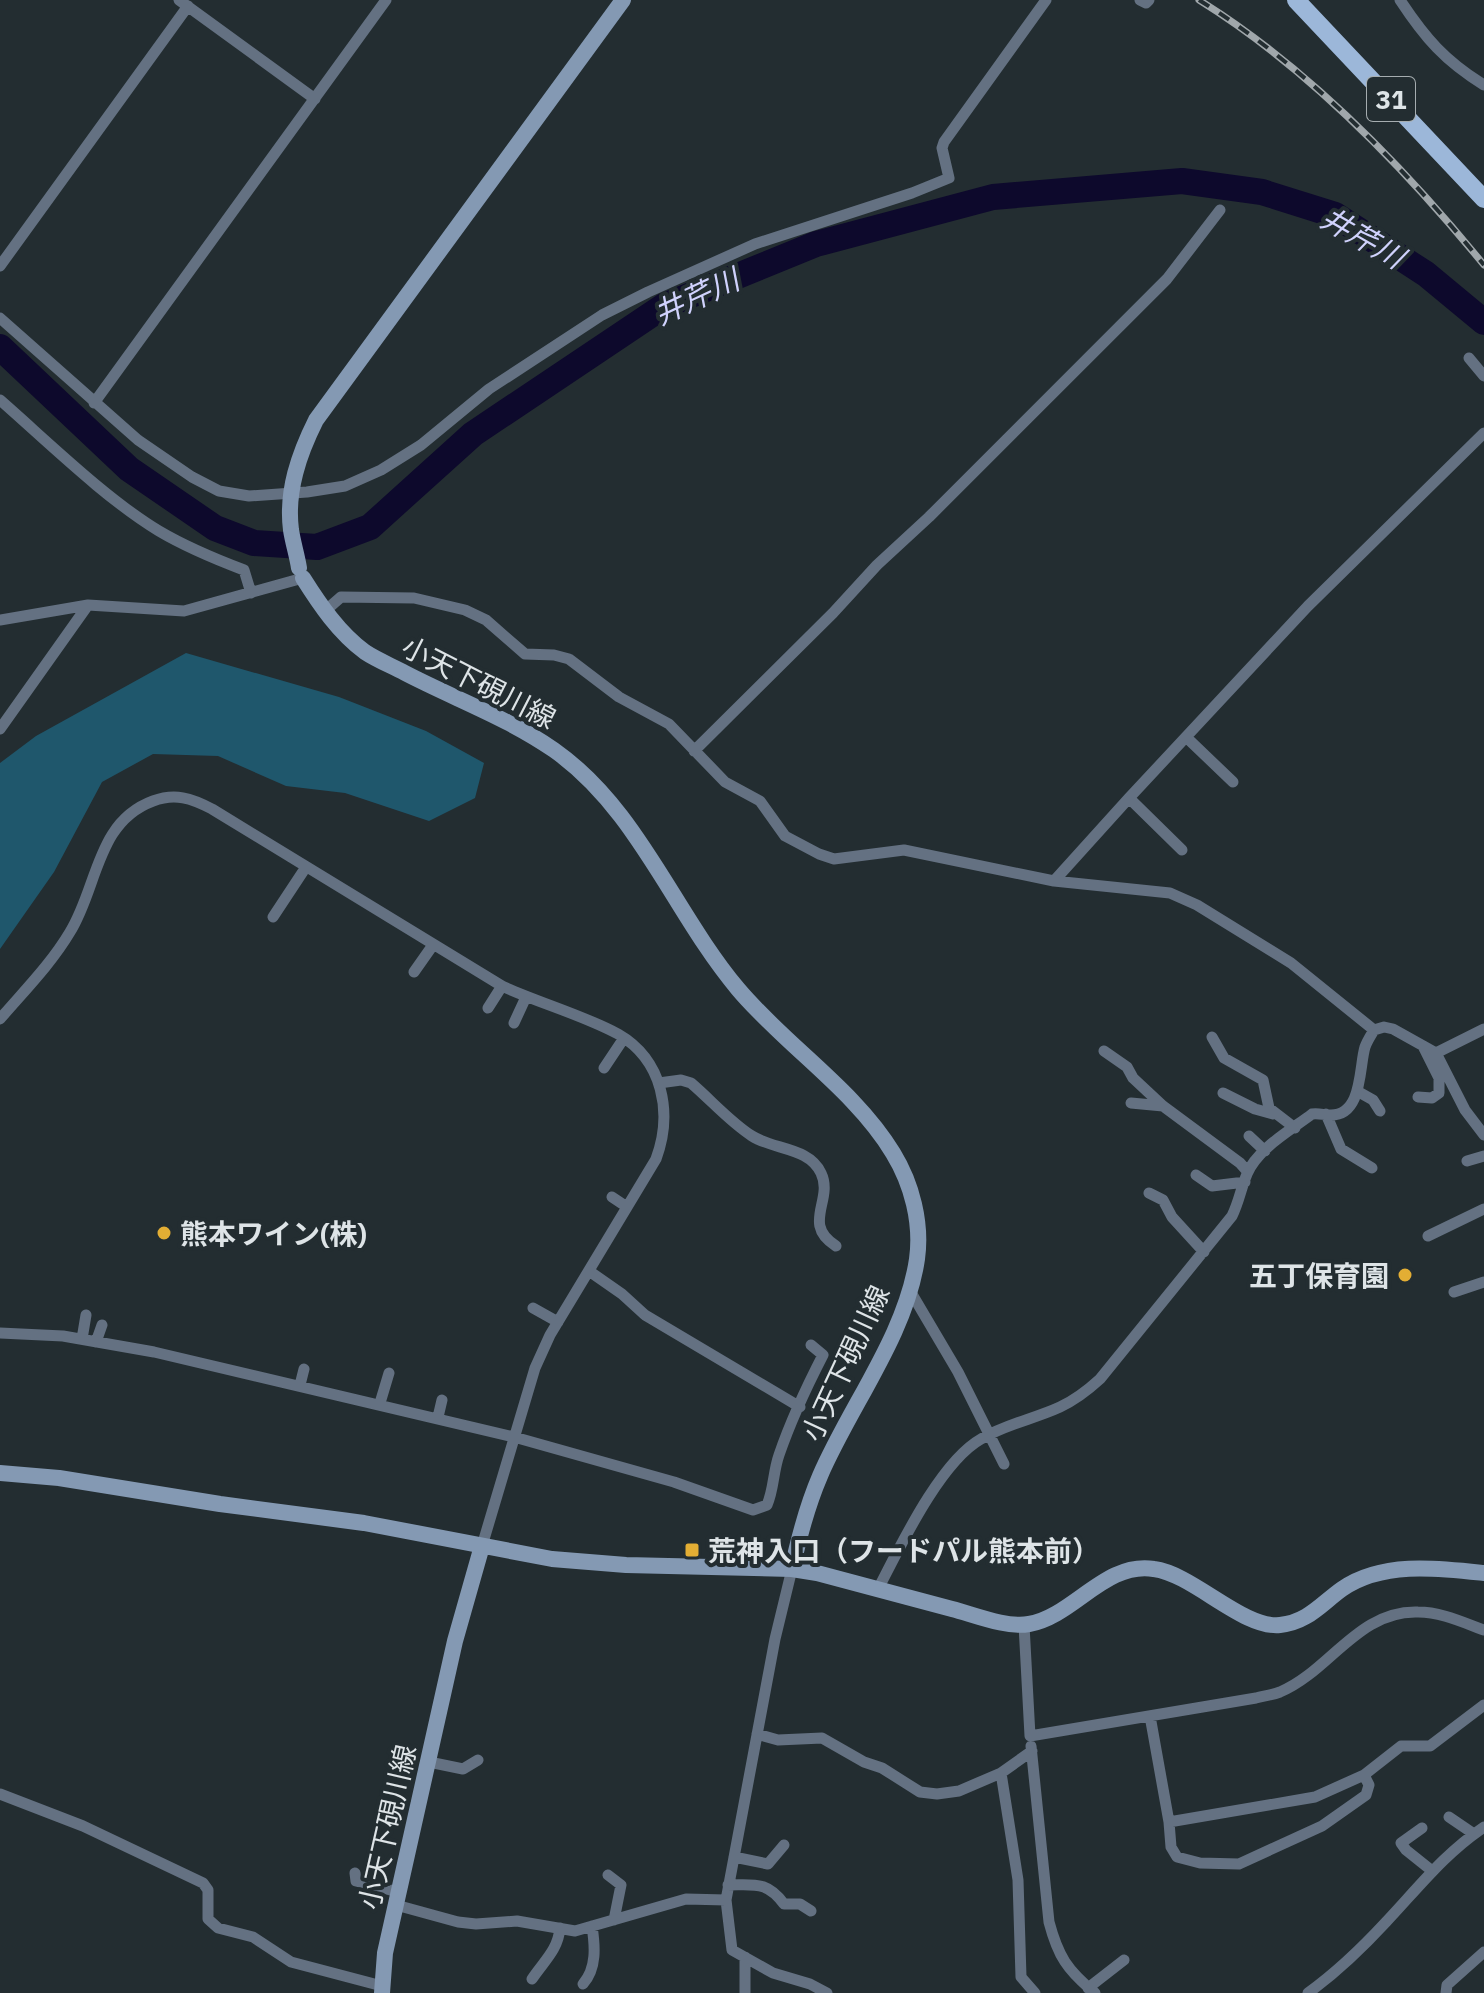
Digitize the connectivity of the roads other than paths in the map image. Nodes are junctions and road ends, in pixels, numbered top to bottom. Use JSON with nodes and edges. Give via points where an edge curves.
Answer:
{"nodes":[{"id":1,"x":386,"y":0,"type":"edge"},
{"id":2,"x":623,"y":0,"type":"edge"},
{"id":3,"x":1046,"y":0,"type":"edge"},
{"id":4,"x":1140,"y":0,"type":"edge"},
{"id":5,"x":1149,"y":0,"type":"edge"},
{"id":6,"x":1296,"y":0,"type":"edge"},
{"id":7,"x":1400,"y":0,"type":"edge"},
{"id":8,"x":184,"y":3,"type":"edge"},
{"id":9,"x":1484,"y":85,"type":"edge"},
{"id":10,"x":315,"y":99,"type":"junction"},
{"id":11,"x":1484,"y":199,"type":"edge"},
{"id":12,"x":1220,"y":210,"type":"dead end"},
{"id":13,"x":0,"y":266,"type":"edge"},
{"id":14,"x":0,"y":318,"type":"edge"},
{"id":15,"x":1469,"y":358,"type":"dead end"},
{"id":16,"x":1484,"y":376,"type":"edge"},
{"id":17,"x":0,"y":400,"type":"edge"},
{"id":18,"x":94,"y":403,"type":"junction"},
{"id":19,"x":1484,"y":433,"type":"edge"},
{"id":20,"x":290,"y":497,"type":"junction"},
{"id":21,"x":300,"y":568,"type":"junction"},
{"id":22,"x":251,"y":593,"type":"junction"},
{"id":23,"x":88,"y":605,"type":"junction"},
{"id":24,"x":325,"y":611,"type":"junction"},
{"id":25,"x":0,"y":620,"type":"edge"},
{"id":26,"x":0,"y":729,"type":"edge"},
{"id":27,"x":1186,"y":737,"type":"junction"},
{"id":28,"x":694,"y":751,"type":"junction"},
{"id":29,"x":1233,"y":782,"type":"dead end"},
{"id":30,"x":1129,"y":798,"type":"junction"},
{"id":31,"x":1182,"y":850,"type":"dead end"},
{"id":32,"x":306,"y":867,"type":"junction"},
{"id":33,"x":1054,"y":881,"type":"junction"},
{"id":34,"x":273,"y":917,"type":"dead end"},
{"id":35,"x":433,"y":945,"type":"junction"},
{"id":36,"x":414,"y":972,"type":"dead end"},
{"id":37,"x":502,"y":986,"type":"junction"},
{"id":38,"x":526,"y":997,"type":"junction"},
{"id":39,"x":488,"y":1008,"type":"dead end"},
{"id":40,"x":0,"y":1019,"type":"edge"},
{"id":41,"x":514,"y":1023,"type":"dead end"},
{"id":42,"x":1484,"y":1029,"type":"edge"},
{"id":43,"x":1374,"y":1030,"type":"junction"},
{"id":44,"x":1212,"y":1037,"type":"dead end"},
{"id":45,"x":624,"y":1038,"type":"junction"},
{"id":46,"x":1422,"y":1045,"type":"junction"},
{"id":47,"x":1104,"y":1051,"type":"dead end"},
{"id":48,"x":1436,"y":1053,"type":"junction"},
{"id":49,"x":604,"y":1068,"type":"dead end"},
{"id":50,"x":659,"y":1083,"type":"junction"},
{"id":51,"x":1357,"y":1091,"type":"junction"},
{"id":52,"x":1223,"y":1093,"type":"dead end"},
{"id":53,"x":1418,"y":1097,"type":"dead end"},
{"id":54,"x":1131,"y":1103,"type":"dead end"},
{"id":55,"x":1163,"y":1106,"type":"junction"},
{"id":56,"x":1380,"y":1111,"type":"dead end"},
{"id":57,"x":1326,"y":1114,"type":"junction"},
{"id":58,"x":1278,"y":1115,"type":"junction"},
{"id":59,"x":1295,"y":1128,"type":"junction"},
{"id":60,"x":1484,"y":1135,"type":"edge"},
{"id":61,"x":1249,"y":1136,"type":"dead end"},
{"id":62,"x":1265,"y":1151,"type":"junction"},
{"id":63,"x":1484,"y":1156,"type":"edge"},
{"id":64,"x":1467,"y":1161,"type":"dead end"},
{"id":65,"x":1372,"y":1168,"type":"dead end"},
{"id":66,"x":1196,"y":1175,"type":"dead end"},
{"id":67,"x":1246,"y":1177,"type":"junction"},
{"id":68,"x":1149,"y":1193,"type":"dead end"},
{"id":69,"x":612,"y":1197,"type":"dead end"},
{"id":70,"x":627,"y":1207,"type":"junction"},
{"id":71,"x":1484,"y":1209,"type":"edge"},
{"id":72,"x":1428,"y":1236,"type":"dead end"},
{"id":73,"x":836,"y":1246,"type":"dead end"},
{"id":74,"x":1204,"y":1252,"type":"junction"},
{"id":75,"x":589,"y":1271,"type":"junction"},
{"id":76,"x":1484,"y":1282,"type":"edge"},
{"id":77,"x":909,"y":1289,"type":"junction"},
{"id":78,"x":1454,"y":1292,"type":"dead end"},
{"id":79,"x":533,"y":1308,"type":"dead end"},
{"id":80,"x":86,"y":1315,"type":"dead end"},
{"id":81,"x":558,"y":1322,"type":"junction"},
{"id":82,"x":102,"y":1325,"type":"dead end"},
{"id":83,"x":0,"y":1333,"type":"edge"},
{"id":84,"x":82,"y":1339,"type":"junction"},
{"id":85,"x":96,"y":1342,"type":"junction"},
{"id":86,"x":811,"y":1345,"type":"dead end"},
{"id":87,"x":304,"y":1369,"type":"dead end"},
{"id":88,"x":389,"y":1373,"type":"dead end"},
{"id":89,"x":300,"y":1385,"type":"junction"},
{"id":90,"x":442,"y":1400,"type":"dead end"},
{"id":91,"x":380,"y":1403,"type":"junction"},
{"id":92,"x":799,"y":1407,"type":"junction"},
{"id":93,"x":438,"y":1417,"type":"junction"},
{"id":94,"x":991,"y":1434,"type":"junction"},
{"id":95,"x":514,"y":1437,"type":"junction"},
{"id":96,"x":1004,"y":1464,"type":"dead end"},
{"id":97,"x":0,"y":1473,"type":"edge"},
{"id":98,"x":482,"y":1546,"type":"junction"},
{"id":99,"x":792,"y":1569,"type":"junction"},
{"id":100,"x":1484,"y":1573,"type":"edge"},
{"id":101,"x":878,"y":1589,"type":"junction"},
{"id":102,"x":1024,"y":1625,"type":"junction"},
{"id":103,"x":1484,"y":1630,"type":"edge"},
{"id":104,"x":1484,"y":1705,"type":"edge"},
{"id":105,"x":1150,"y":1716,"type":"junction"},
{"id":106,"x":757,"y":1734,"type":"junction"},
{"id":107,"x":1030,"y":1736,"type":"junction"},
{"id":108,"x":1032,"y":1751,"type":"junction"},
{"id":109,"x":478,"y":1760,"type":"dead end"},
{"id":110,"x":429,"y":1762,"type":"junction"},
{"id":111,"x":1001,"y":1773,"type":"junction"},
{"id":112,"x":1364,"y":1775,"type":"junction"},
{"id":113,"x":0,"y":1794,"type":"edge"},
{"id":114,"x":1449,"y":1817,"type":"dead end"},
{"id":115,"x":1169,"y":1822,"type":"junction"},
{"id":116,"x":1422,"y":1828,"type":"dead end"},
{"id":117,"x":1479,"y":1831,"type":"edge"},
{"id":118,"x":784,"y":1845,"type":"dead end"},
{"id":119,"x":734,"y":1857,"type":"junction"},
{"id":120,"x":1431,"y":1870,"type":"junction"},
{"id":121,"x":355,"y":1873,"type":"dead end"},
{"id":122,"x":608,"y":1875,"type":"dead end"},
{"id":123,"x":728,"y":1885,"type":"junction"},
{"id":124,"x":397,"y":1899,"type":"junction"},
{"id":125,"x":726,"y":1900,"type":"junction"},
{"id":126,"x":811,"y":1911,"type":"dead end"},
{"id":127,"x":614,"y":1920,"type":"junction"},
{"id":128,"x":592,"y":1926,"type":"junction"},
{"id":129,"x":560,"y":1928,"type":"junction"},
{"id":130,"x":1484,"y":1952,"type":"edge"},
{"id":131,"x":745,"y":1957,"type":"junction"},
{"id":132,"x":1124,"y":1960,"type":"dead end"},
{"id":133,"x":532,"y":1979,"type":"dead end"},
{"id":134,"x":583,"y":1984,"type":"dead end"},
{"id":135,"x":382,"y":1990,"type":"edge"},
{"id":136,"x":1091,"y":1990,"type":"edge"},
{"id":137,"x":745,"y":1993,"type":"edge"},
{"id":138,"x":827,"y":1993,"type":"edge"},
{"id":139,"x":1035,"y":1993,"type":"edge"},
{"id":140,"x":1308,"y":1993,"type":"edge"},
{"id":141,"x":1446,"y":1993,"type":"edge"}],
"edges":[{"from":1,"to":10,"type":"street"},
{"from":2,"to":20,"type":"main road","name":"小天下硯川線","via":[[316,420],[301,449]]},
{"from":3,"to":20,"type":"street","via":[[944,142],[949,178],[755,244],[648,292],[602,315],[489,389],[381,470],[345,486]]},
{"from":4,"to":5,"type":"street"},
{"from":6,"to":11,"type":"main road","number":"31"},
{"from":7,"to":9,"type":"street","via":[[1433,46]]},
{"from":8,"to":10,"type":"street"},
{"from":8,"to":13,"type":"street"},
{"from":10,"to":18,"type":"street"},
{"from":12,"to":28,"type":"street","via":[[1167,279]]},
{"from":14,"to":18,"type":"street"},
{"from":15,"to":16,"type":"street"},
{"from":17,"to":22,"type":"street","via":[[157,529],[244,570]]},
{"from":18,"to":20,"type":"street","via":[[138,440],[219,491]]},
{"from":19,"to":27,"type":"street","via":[[1308,606]]},
{"from":20,"to":21,"type":"main road","name":"小天下硯川線"},
{"from":21,"to":22,"type":"street"},
{"from":21,"to":24,"type":"main road","name":"小天下硯川線"},
{"from":22,"to":23,"type":"street","via":[[184,611]]},
{"from":23,"to":25,"type":"street"},
{"from":23,"to":26,"type":"street"},
{"from":24,"to":28,"type":"street","via":[[341,597],[414,598],[465,610],[486,620],[525,654],[569,659],[619,697],[669,724]]},
{"from":24,"to":77,"type":"main road","name":"小天下硯川線","via":[[366,653],[556,751],[624,820],[738,990],[855,1104],[894,1154],[908,1181],[917,1219],[917,1256]]},
{"from":27,"to":29,"type":"street"},
{"from":27,"to":30,"type":"street"},
{"from":28,"to":33,"type":"street","via":[[725,782],[760,801],[785,836],[819,854],[834,859],[904,850]]},
{"from":30,"to":31,"type":"street"},
{"from":30,"to":33,"type":"street"},
{"from":32,"to":34,"type":"street"},
{"from":32,"to":35,"type":"street"},
{"from":32,"to":40,"type":"street","via":[[195,800],[177,796],[143,805],[112,832],[72,929]]},
{"from":33,"to":43,"type":"street","via":[[1170,893],[1197,905],[1291,963]]},
{"from":35,"to":36,"type":"street"},
{"from":35,"to":37,"type":"street"},
{"from":37,"to":38,"type":"street"},
{"from":37,"to":39,"type":"street"},
{"from":38,"to":41,"type":"street"},
{"from":38,"to":45,"type":"street"},
{"from":42,"to":48,"type":"street"},
{"from":43,"to":46,"type":"street","via":[[1393,1029]]},
{"from":43,"to":51,"type":"street"},
{"from":44,"to":58,"type":"street","via":[[1224,1058],[1263,1080],[1269,1108]]},
{"from":45,"to":49,"type":"street"},
{"from":45,"to":50,"type":"street"},
{"from":46,"to":48,"type":"street"},
{"from":46,"to":53,"type":"street","via":[[1439,1078],[1439,1093]]},
{"from":47,"to":55,"type":"street"},
{"from":48,"to":60,"type":"street"},
{"from":50,"to":70,"type":"street","via":[[665,1101],[664,1138]]},
{"from":50,"to":73,"type":"street","via":[[691,1083],[751,1136],[810,1160],[822,1174],[819,1227]]},
{"from":51,"to":56,"type":"street"},
{"from":51,"to":57,"type":"street","via":[[1343,1110]]},
{"from":52,"to":58,"type":"street"},
{"from":54,"to":55,"type":"street"},
{"from":55,"to":67,"type":"street","via":[[1240,1163]]},
{"from":57,"to":59,"type":"street","via":[[1312,1114]]},
{"from":57,"to":65,"type":"street","via":[[1341,1149]]},
{"from":58,"to":59,"type":"street"},
{"from":59,"to":62,"type":"street"},
{"from":61,"to":62,"type":"street"},
{"from":62,"to":67,"type":"street"},
{"from":63,"to":64,"type":"street"},
{"from":66,"to":67,"type":"street","via":[[1212,1186]]},
{"from":67,"to":74,"type":"street","via":[[1232,1216]]},
{"from":68,"to":74,"type":"street","via":[[1163,1200]]},
{"from":69,"to":70,"type":"street"},
{"from":70,"to":75,"type":"street"},
{"from":71,"to":72,"type":"street"},
{"from":74,"to":94,"type":"street","via":[[1084,1393]]},
{"from":75,"to":81,"type":"street"},
{"from":75,"to":92,"type":"street","via":[[645,1315]]},
{"from":76,"to":78,"type":"street"},
{"from":77,"to":94,"type":"street"},
{"from":77,"to":99,"type":"main road","name":"小天下硯川線","via":[[820,1476]]},
{"from":79,"to":81,"type":"street"},
{"from":80,"to":84,"type":"street"},
{"from":81,"to":95,"type":"street","via":[[535,1368]]},
{"from":82,"to":85,"type":"street"},
{"from":83,"to":84,"type":"street"},
{"from":84,"to":85,"type":"street"},
{"from":85,"to":89,"type":"street"},
{"from":86,"to":92,"type":"street","via":[[823,1355]]},
{"from":87,"to":89,"type":"street"},
{"from":88,"to":91,"type":"street"},
{"from":89,"to":91,"type":"street"},
{"from":90,"to":93,"type":"street"},
{"from":91,"to":93,"type":"street"},
{"from":92,"to":95,"type":"street","via":[[777,1460],[767,1505],[753,1510]]},
{"from":93,"to":95,"type":"street"},
{"from":94,"to":96,"type":"street"},
{"from":94,"to":101,"type":"street","via":[[963,1452],[946,1474]]},
{"from":95,"to":98,"type":"street"},
{"from":97,"to":98,"type":"main road","via":[[364,1523]]},
{"from":98,"to":99,"type":"main road","via":[[626,1565]]},
{"from":98,"to":110,"type":"main road","name":"小天下硯川線"},
{"from":99,"to":101,"type":"main road"},
{"from":99,"to":106,"type":"street"},
{"from":100,"to":102,"type":"main road","via":[[1410,1568],[1376,1573],[1341,1589],[1297,1622],[1276,1626],[1253,1619],[1176,1576],[1134,1569],[1111,1577],[1047,1620]]},
{"from":101,"to":102,"type":"main road"},
{"from":102,"to":107,"type":"street"},
{"from":103,"to":105,"type":"street","via":[[1416,1611],[1388,1616],[1360,1630],[1281,1691]]},
{"from":104,"to":112,"type":"street","via":[[1430,1746],[1401,1746]]},
{"from":105,"to":107,"type":"street"},
{"from":105,"to":115,"type":"street"},
{"from":106,"to":111,"type":"street","via":[[778,1740],[822,1738],[920,1792],[959,1791]]},
{"from":106,"to":119,"type":"street"},
{"from":107,"to":108,"type":"street"},
{"from":108,"to":111,"type":"street"},
{"from":108,"to":136,"type":"street","via":[[1049,1922],[1067,1969]]},
{"from":109,"to":110,"type":"street","via":[[463,1769]]},
{"from":110,"to":124,"type":"main road","name":"小天下硯川線"},
{"from":111,"to":139,"type":"street","via":[[1018,1880],[1021,1977]]},
{"from":112,"to":115,"type":"street","via":[[1315,1797]]},
{"from":112,"to":115,"type":"street","via":[[1366,1795],[1322,1826],[1239,1864],[1177,1857]]},
{"from":113,"to":135,"type":"street","via":[[83,1826],[203,1883],[208,1919],[218,1928],[253,1937],[291,1962]]},
{"from":114,"to":117,"type":"street"},
{"from":116,"to":120,"type":"street","via":[[1401,1843]]},
{"from":117,"to":120,"type":"street"},
{"from":118,"to":119,"type":"street","via":[[768,1864]]},
{"from":119,"to":123,"type":"street"},
{"from":120,"to":140,"type":"street","via":[[1341,1969]]},
{"from":121,"to":124,"type":"street","via":[[356,1881]]},
{"from":122,"to":127,"type":"street","via":[[621,1885]]},
{"from":123,"to":125,"type":"street"},
{"from":123,"to":126,"type":"street","via":[[761,1885],[774,1890],[784,1904],[800,1904]]},
{"from":124,"to":129,"type":"street","via":[[458,1922],[517,1921]]},
{"from":124,"to":135,"type":"main road","name":"小天下硯川線"},
{"from":125,"to":127,"type":"street","via":[[686,1899]]},
{"from":125,"to":131,"type":"street","via":[[732,1950]]},
{"from":127,"to":128,"type":"street"},
{"from":128,"to":129,"type":"street"},
{"from":128,"to":134,"type":"street","via":[[594,1959]]},
{"from":129,"to":133,"type":"street","via":[[555,1951]]},
{"from":130,"to":141,"type":"street","via":[[1447,1985]]},
{"from":131,"to":137,"type":"street"},
{"from":131,"to":138,"type":"street"},
{"from":132,"to":136,"type":"street"}]}
